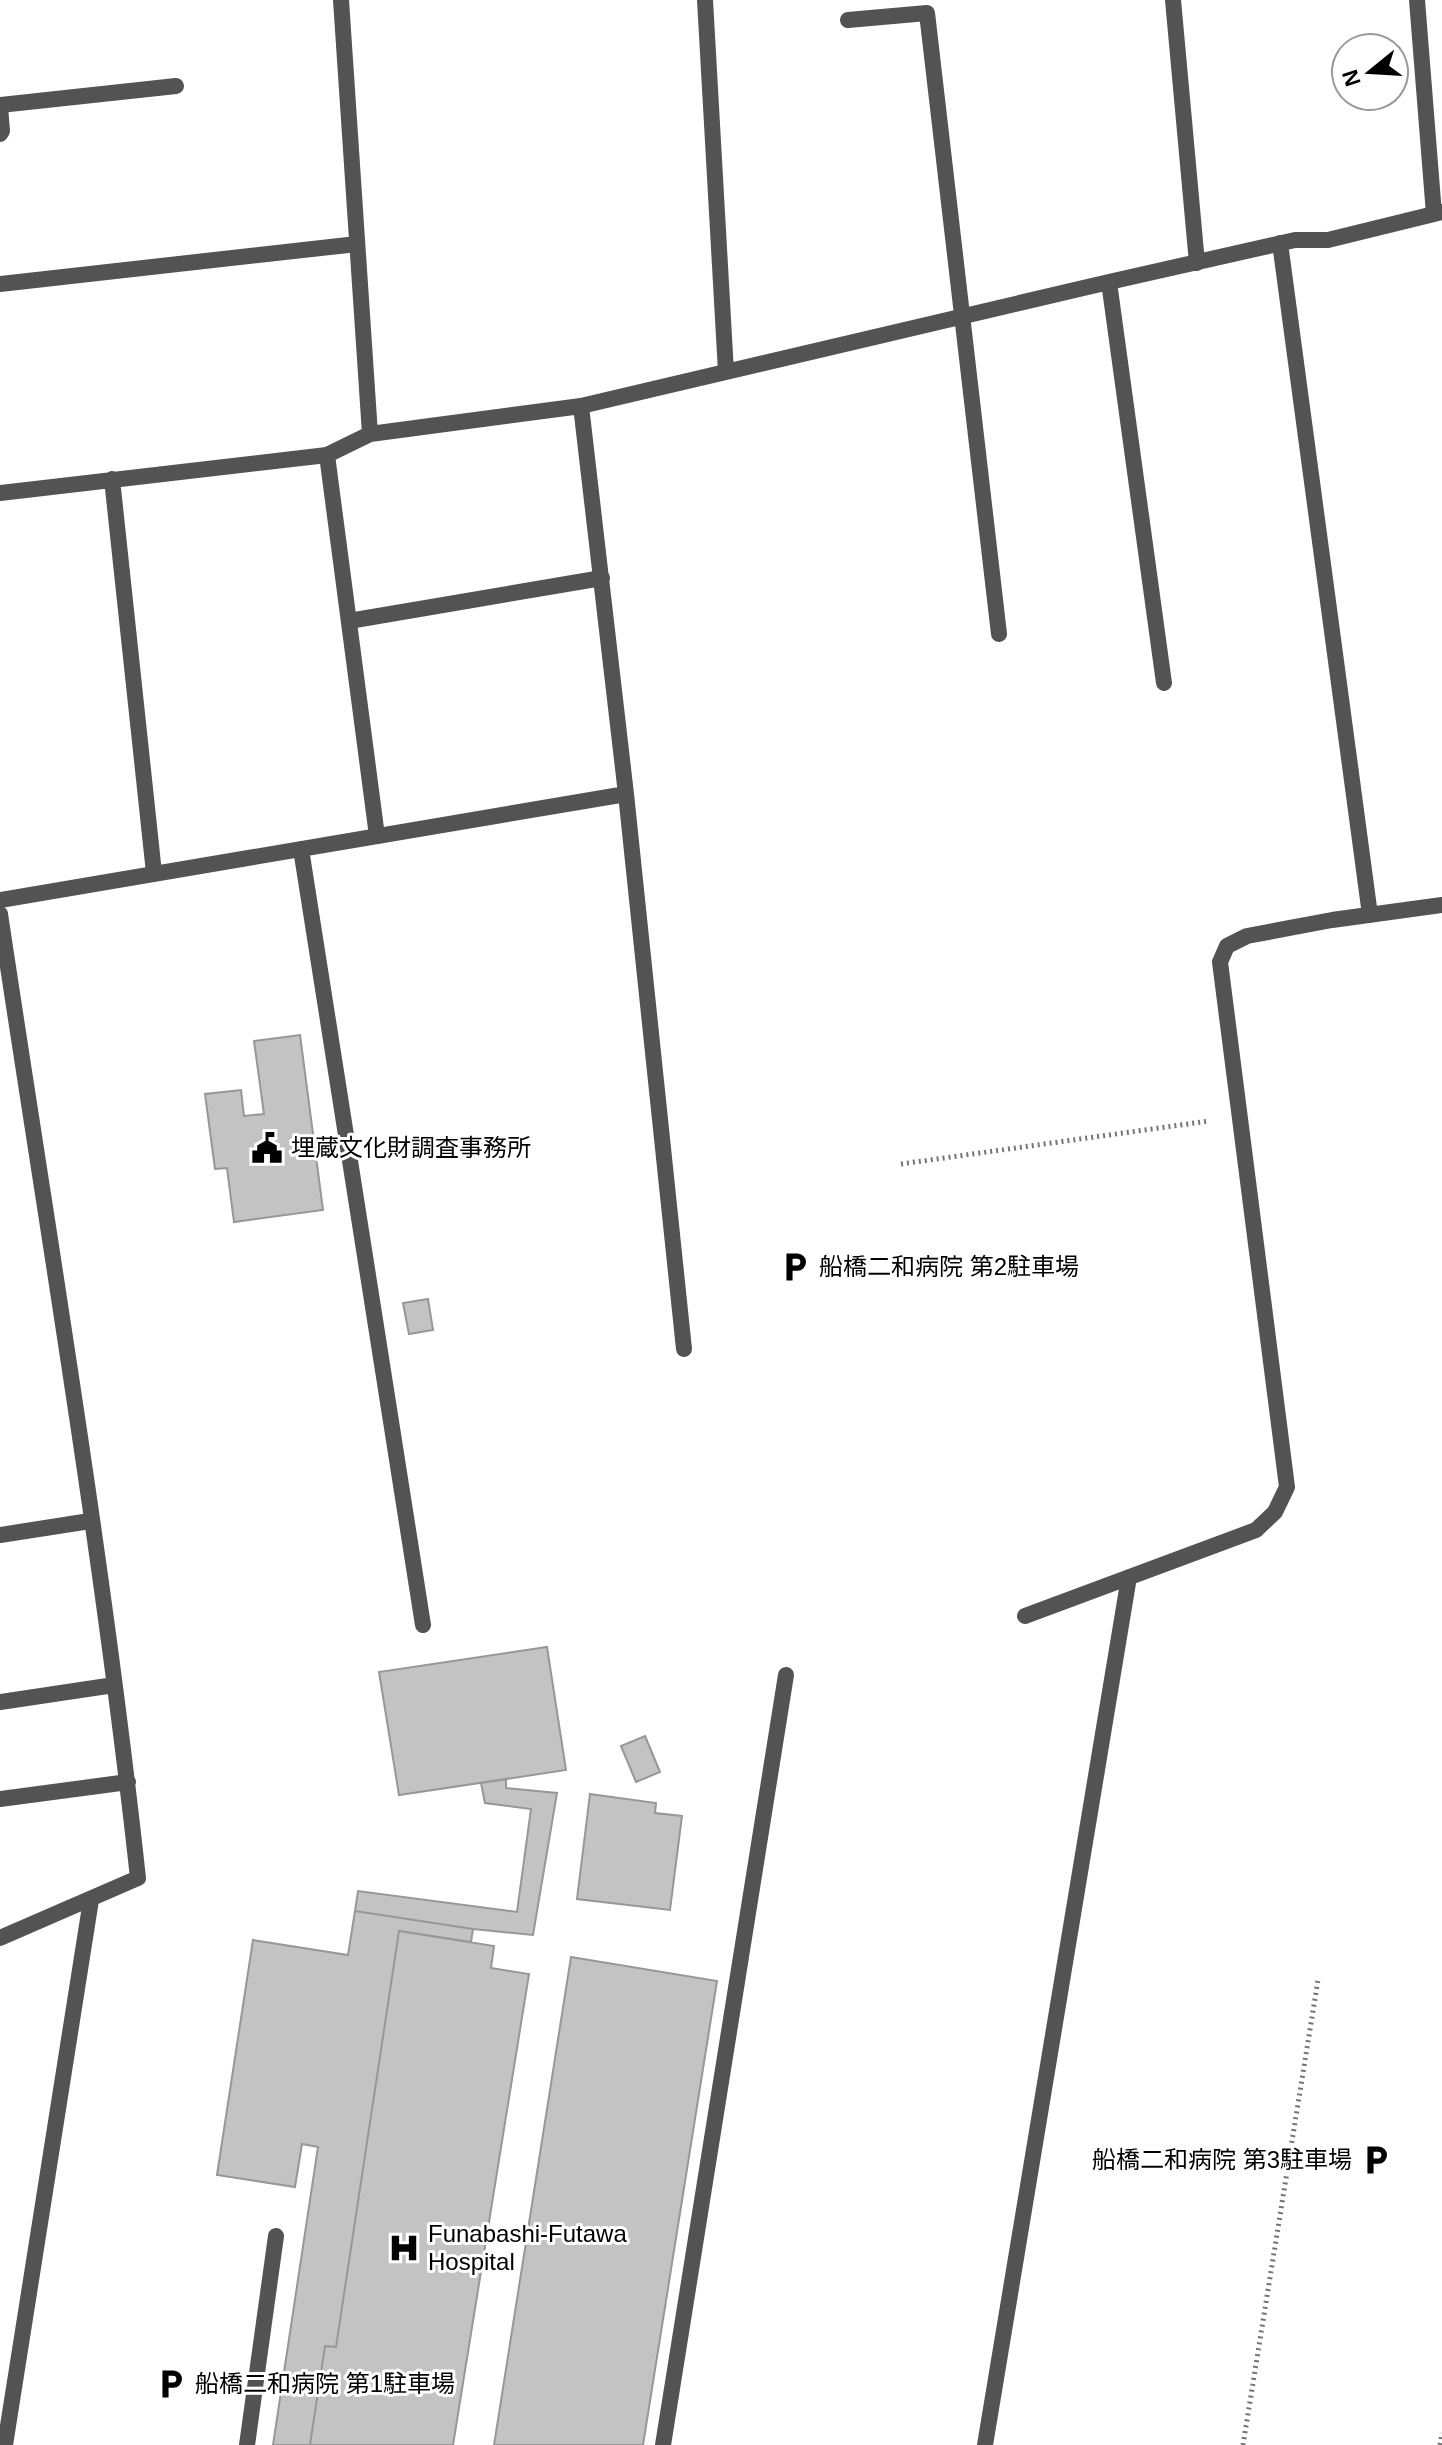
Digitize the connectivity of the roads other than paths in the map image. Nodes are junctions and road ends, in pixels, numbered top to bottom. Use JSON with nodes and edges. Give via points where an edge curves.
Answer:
{"nodes":[{"id":1,"x":341,"y":0,"type":"edge"},
{"id":2,"x":705,"y":0,"type":"edge"},
{"id":3,"x":1173,"y":0,"type":"edge"},
{"id":4,"x":1417,"y":0,"type":"edge"},
{"id":5,"x":848,"y":20,"type":"dead end"},
{"id":6,"x":176,"y":86,"type":"dead end"},
{"id":7,"x":0,"y":106,"type":"edge"},
{"id":8,"x":0,"y":134,"type":"edge"},
{"id":9,"x":1438,"y":213,"type":"edge"},
{"id":10,"x":1280,"y":243,"type":"junction"},
{"id":11,"x":357,"y":244,"type":"junction"},
{"id":12,"x":1197,"y":263,"type":"junction"},
{"id":13,"x":1109,"y":282,"type":"junction"},
{"id":14,"x":0,"y":284,"type":"edge"},
{"id":15,"x":962,"y":317,"type":"junction"},
{"id":16,"x":726,"y":372,"type":"junction"},
{"id":17,"x":581,"y":406,"type":"junction"},
{"id":18,"x":370,"y":434,"type":"junction"},
{"id":19,"x":327,"y":455,"type":"junction"},
{"id":20,"x":112,"y":479,"type":"junction"},
{"id":21,"x":0,"y":493,"type":"edge"},
{"id":22,"x":602,"y":578,"type":"junction"},
{"id":23,"x":349,"y":621,"type":"junction"},
{"id":24,"x":999,"y":634,"type":"dead end"},
{"id":25,"x":1164,"y":683,"type":"dead end"},
{"id":26,"x":626,"y":794,"type":"junction"},
{"id":27,"x":377,"y":836,"type":"junction"},
{"id":28,"x":301,"y":849,"type":"junction"},
{"id":29,"x":154,"y":873,"type":"junction"},
{"id":30,"x":0,"y":900,"type":"edge"},
{"id":31,"x":1442,"y":905,"type":"edge"},
{"id":32,"x":0,"y":914,"type":"edge"},
{"id":33,"x":1370,"y":915,"type":"junction"},
{"id":34,"x":684,"y":1349,"type":"dead end"},
{"id":35,"x":90,"y":1521,"type":"junction"},
{"id":36,"x":0,"y":1535,"type":"edge"},
{"id":37,"x":1129,"y":1577,"type":"junction"},
{"id":38,"x":1025,"y":1616,"type":"dead end"},
{"id":39,"x":423,"y":1625,"type":"dead end"},
{"id":40,"x":786,"y":1675,"type":"dead end"},
{"id":41,"x":114,"y":1685,"type":"junction"},
{"id":42,"x":0,"y":1702,"type":"edge"},
{"id":43,"x":128,"y":1782,"type":"junction"},
{"id":44,"x":0,"y":1799,"type":"edge"},
{"id":45,"x":91,"y":1900,"type":"junction"},
{"id":46,"x":0,"y":1938,"type":"edge"},
{"id":47,"x":276,"y":2236,"type":"dead end"},
{"id":48,"x":5,"y":2445,"type":"edge"},
{"id":49,"x":247,"y":2445,"type":"edge"},
{"id":50,"x":663,"y":2445,"type":"edge"},
{"id":51,"x":985,"y":2445,"type":"edge"}],
"edges":[{"from":1,"to":11,"type":"street"},
{"from":2,"to":16,"type":"street"},
{"from":3,"to":12,"type":"street"},
{"from":4,"to":9,"type":"street"},
{"from":5,"to":15,"type":"street","via":[[927,13]]},
{"from":6,"to":7,"type":"street"},
{"from":7,"to":8,"type":"street"},
{"from":9,"to":10,"type":"street","via":[[1328,240]]},
{"from":10,"to":12,"type":"street"},
{"from":10,"to":33,"type":"street"},
{"from":11,"to":14,"type":"street"},
{"from":11,"to":18,"type":"street"},
{"from":12,"to":13,"type":"street"},
{"from":13,"to":15,"type":"street"},
{"from":13,"to":25,"type":"street"},
{"from":15,"to":16,"type":"street"},
{"from":15,"to":24,"type":"street"},
{"from":16,"to":17,"type":"street"},
{"from":17,"to":18,"type":"street"},
{"from":17,"to":22,"type":"street"},
{"from":18,"to":19,"type":"street"},
{"from":19,"to":20,"type":"street"},
{"from":19,"to":23,"type":"street"},
{"from":20,"to":21,"type":"street"},
{"from":20,"to":29,"type":"street"},
{"from":22,"to":23,"type":"street"},
{"from":22,"to":26,"type":"street"},
{"from":23,"to":27,"type":"street"},
{"from":26,"to":27,"type":"street"},
{"from":26,"to":34,"type":"street"},
{"from":27,"to":28,"type":"street"},
{"from":28,"to":29,"type":"street"},
{"from":28,"to":39,"type":"street"},
{"from":29,"to":30,"type":"street"},
{"from":31,"to":33,"type":"street"},
{"from":32,"to":35,"type":"street"},
{"from":33,"to":37,"type":"street","via":[[1247,936],[1227,946],[1220,962],[1287,1487],[1275,1512],[1256,1530]]},
{"from":35,"to":36,"type":"street"},
{"from":35,"to":41,"type":"street"},
{"from":37,"to":38,"type":"street"},
{"from":37,"to":51,"type":"street"},
{"from":40,"to":50,"type":"street"},
{"from":41,"to":42,"type":"street"},
{"from":41,"to":43,"type":"street"},
{"from":43,"to":44,"type":"street"},
{"from":43,"to":45,"type":"street","via":[[138,1878]]},
{"from":45,"to":46,"type":"street"},
{"from":45,"to":48,"type":"street"},
{"from":47,"to":49,"type":"street"}]}
